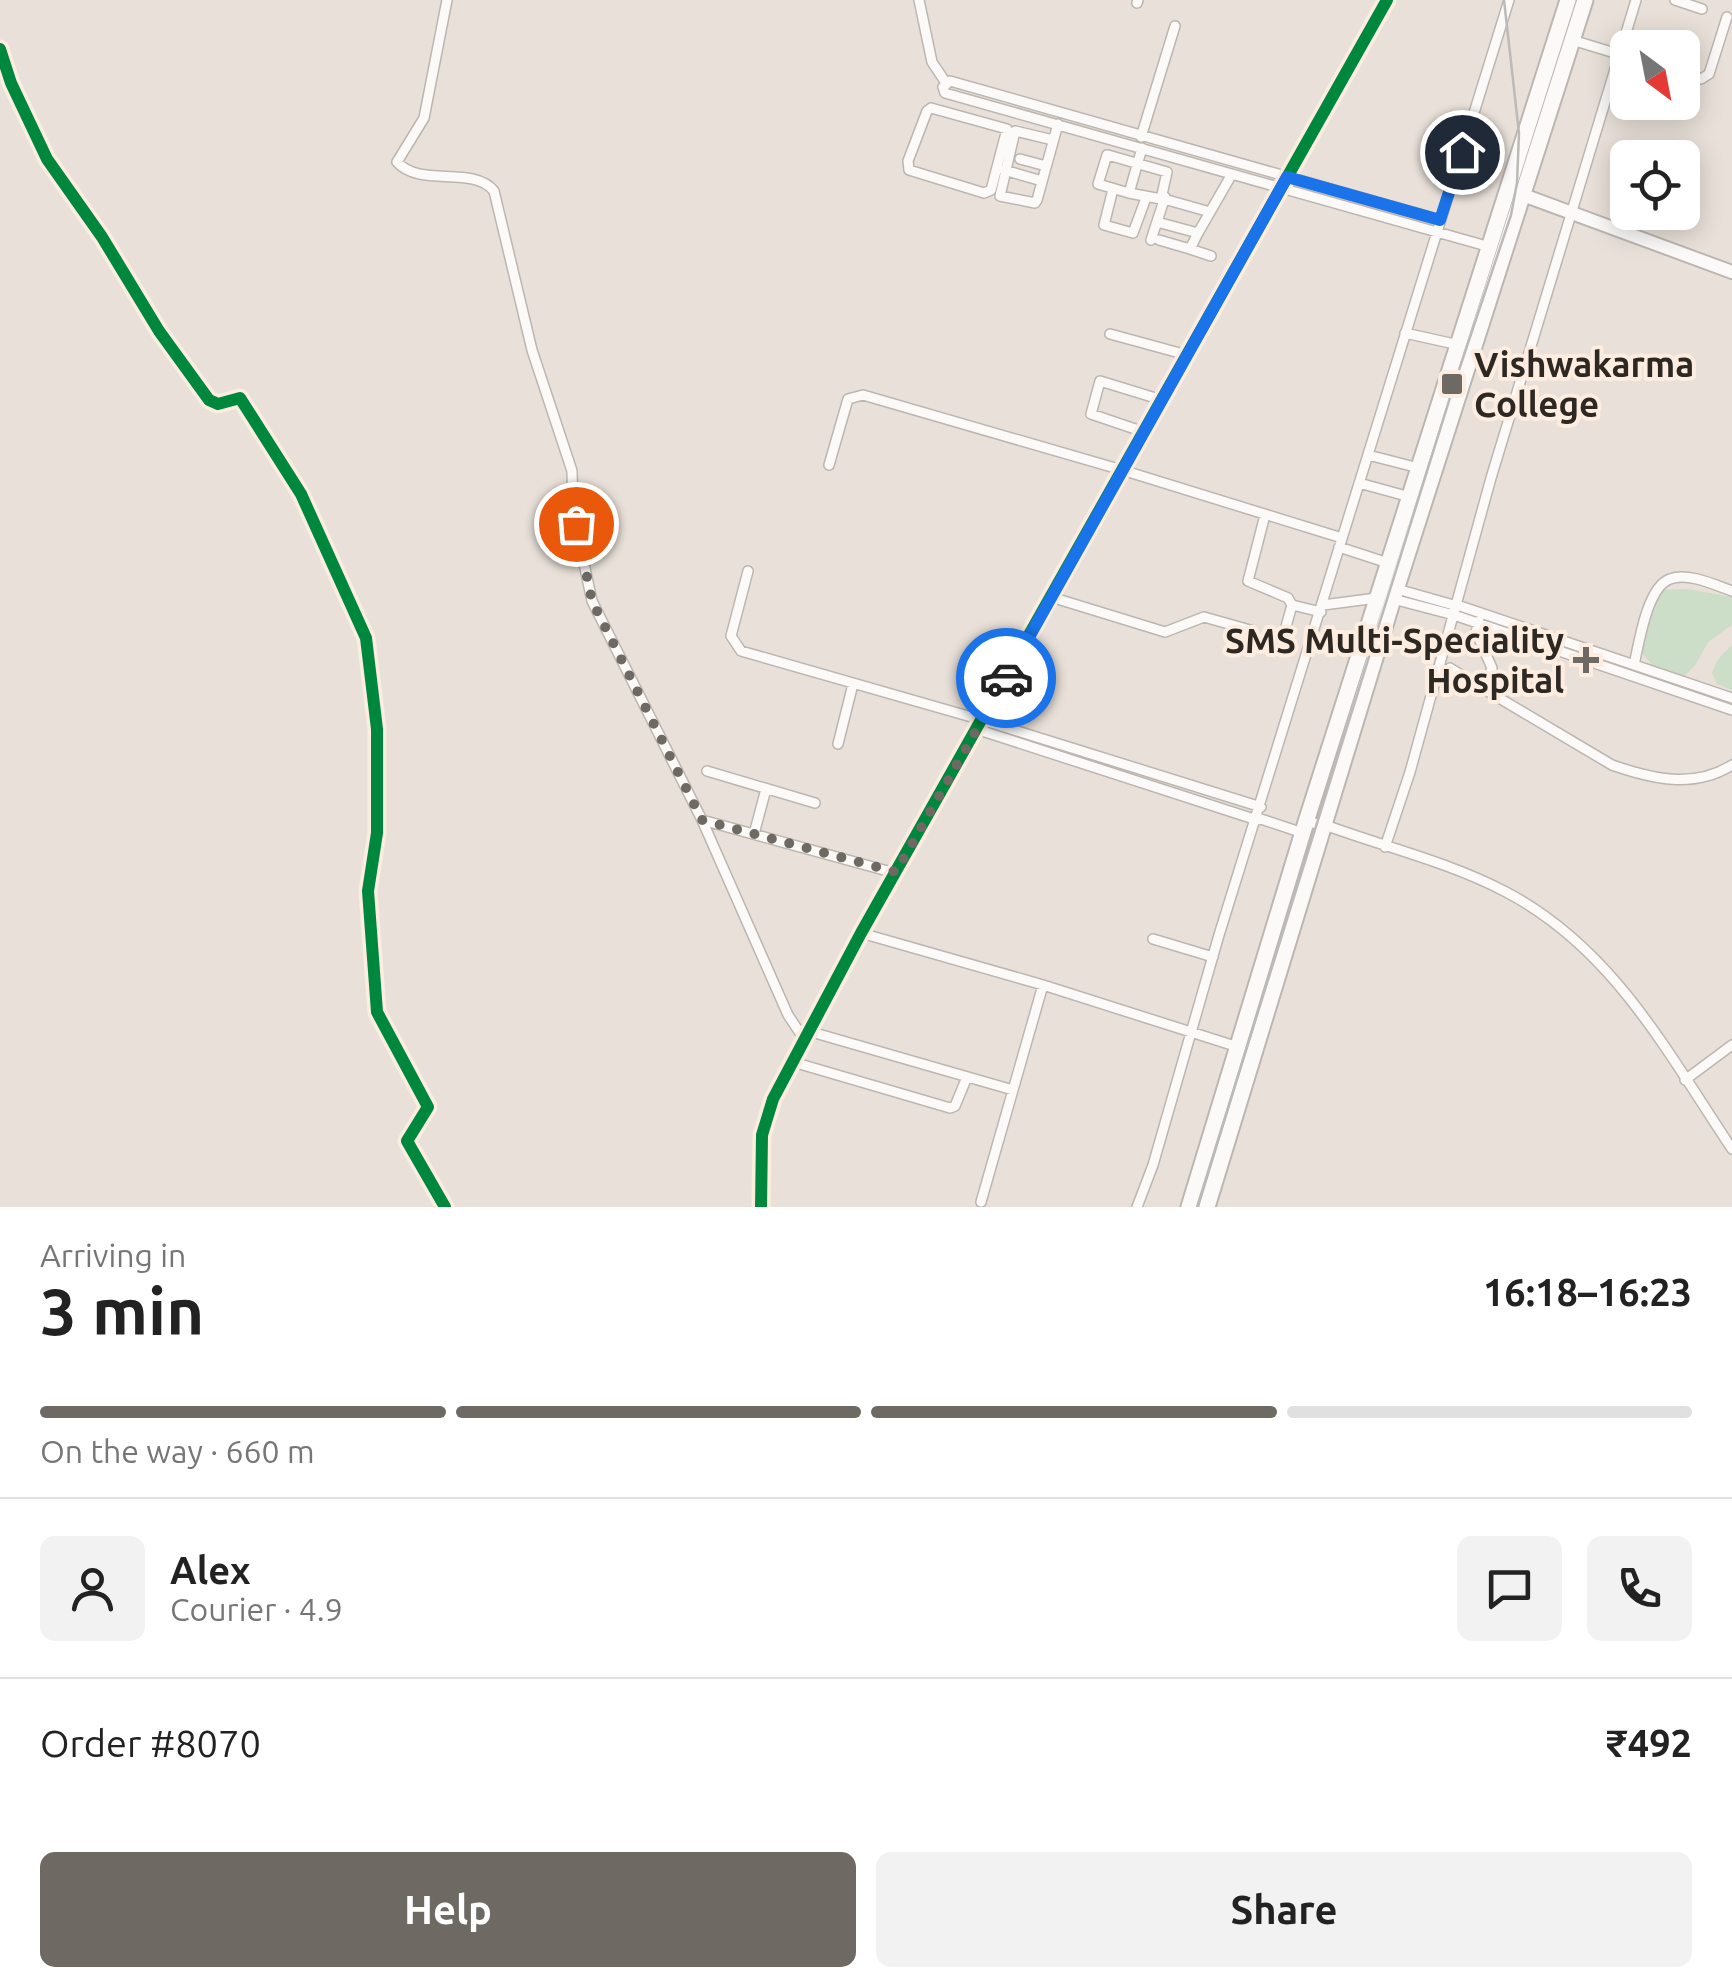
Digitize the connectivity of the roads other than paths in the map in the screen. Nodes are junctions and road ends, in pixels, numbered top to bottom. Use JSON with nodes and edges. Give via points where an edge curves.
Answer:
{"nodes":[{"id":1,"x":447,"y":0,"type":"edge"},
{"id":2,"x":919,"y":0,"type":"edge"},
{"id":3,"x":1387,"y":0,"type":"edge"},
{"id":4,"x":1509,"y":0,"type":"edge"},
{"id":5,"x":1568,"y":0,"type":"edge"},
{"id":6,"x":1585,"y":0,"type":"edge"},
{"id":7,"x":1636,"y":0,"type":"edge"},
{"id":8,"x":1674,"y":0,"type":"edge"},
{"id":9,"x":1702,"y":8,"type":"dead end"},
{"id":10,"x":1728,"y":18,"type":"dead end"},
{"id":11,"x":1175,"y":26,"type":"dead end"},
{"id":12,"x":1629,"y":30,"type":"edge"},
{"id":13,"x":1572,"y":40,"type":"junction"},
{"id":14,"x":0,"y":49,"type":"edge"},
{"id":15,"x":1610,"y":52,"type":"edge"},
{"id":16,"x":1700,"y":78,"type":"edge"},
{"id":17,"x":946,"y":83,"type":"junction"},
{"id":18,"x":1610,"y":94,"type":"edge"},
{"id":19,"x":972,"y":100,"type":"junction"},
{"id":20,"x":1030,"y":116,"type":"junction"},
{"id":21,"x":968,"y":118,"type":"junction"},
{"id":22,"x":1058,"y":124,"type":"junction"},
{"id":23,"x":1026,"y":132,"type":"junction"},
{"id":24,"x":1053,"y":140,"type":"junction"},
{"id":25,"x":1142,"y":142,"type":"junction"},
{"id":26,"x":1020,"y":159,"type":"dead end"},
{"id":27,"x":1138,"y":163,"type":"junction"},
{"id":28,"x":1046,"y":166,"type":"junction"},
{"id":29,"x":1004,"y":170,"type":"junction"},
{"id":30,"x":1232,"y":174,"type":"junction"},
{"id":31,"x":1171,"y":180,"type":"dead end"},
{"id":32,"x":1042,"y":181,"type":"junction"},
{"id":33,"x":1284,"y":182,"type":"junction"},
{"id":34,"x":1113,"y":189,"type":"junction"},
{"id":35,"x":1128,"y":193,"type":"junction"},
{"id":36,"x":1524,"y":195,"type":"junction"},
{"id":37,"x":1146,"y":198,"type":"junction"},
{"id":38,"x":1164,"y":199,"type":"junction"},
{"id":39,"x":1210,"y":212,"type":"junction"},
{"id":40,"x":1570,"y":212,"type":"junction"},
{"id":41,"x":1440,"y":220,"type":"junction"},
{"id":42,"x":1157,"y":222,"type":"junction"},
{"id":43,"x":1436,"y":232,"type":"junction"},
{"id":44,"x":1198,"y":233,"type":"junction"},
{"id":45,"x":1490,"y":247,"type":"junction"},
{"id":46,"x":1190,"y":249,"type":"junction"},
{"id":47,"x":1212,"y":256,"type":"dead end"},
{"id":48,"x":1732,"y":272,"type":"edge"},
{"id":49,"x":1405,"y":333,"type":"junction"},
{"id":50,"x":1110,"y":334,"type":"dead end"},
{"id":51,"x":1459,"y":345,"type":"junction"},
{"id":52,"x":1187,"y":356,"type":"junction"},
{"id":53,"x":1162,"y":400,"type":"junction"},
{"id":54,"x":1144,"y":432,"type":"junction"},
{"id":55,"x":1368,"y":454,"type":"junction"},
{"id":56,"x":829,"y":464,"type":"dead end"},
{"id":57,"x":1419,"y":468,"type":"junction"},
{"id":58,"x":1122,"y":470,"type":"junction"},
{"id":59,"x":1359,"y":482,"type":"junction"},
{"id":60,"x":1410,"y":497,"type":"junction"},
{"id":61,"x":1265,"y":514,"type":"junction"},
{"id":62,"x":1341,"y":543,"type":"junction"},
{"id":63,"x":1388,"y":562,"type":"junction"},
{"id":64,"x":748,"y":570,"type":"dead end"},
{"id":65,"x":1732,"y":591,"type":"edge"},
{"id":66,"x":1389,"y":595,"type":"junction"},
{"id":67,"x":1051,"y":597,"type":"junction"},
{"id":68,"x":1292,"y":605,"type":"junction"},
{"id":69,"x":1322,"y":608,"type":"junction"},
{"id":70,"x":1456,"y":609,"type":"junction"},
{"id":71,"x":1480,"y":618,"type":"junction"},
{"id":72,"x":1250,"y":630,"type":"dead end"},
{"id":73,"x":1282,"y":640,"type":"dead end"},
{"id":74,"x":1634,"y":665,"type":"junction"},
{"id":75,"x":1450,"y":668,"type":"dead end"},
{"id":76,"x":853,"y":684,"type":"junction"},
{"id":77,"x":1701,"y":688,"type":"junction"},
{"id":78,"x":1484,"y":689,"type":"junction"},
{"id":79,"x":1732,"y":698,"type":"edge"},
{"id":80,"x":1698,"y":699,"type":"junction"},
{"id":81,"x":1732,"y":710,"type":"edge"},
{"id":82,"x":979,"y":724,"type":"junction"},
{"id":83,"x":838,"y":744,"type":"dead end"},
{"id":84,"x":1732,"y":765,"type":"edge"},
{"id":85,"x":707,"y":771,"type":"dead end"},
{"id":86,"x":766,"y":789,"type":"junction"},
{"id":87,"x":815,"y":803,"type":"dead end"},
{"id":88,"x":1259,"y":815,"type":"junction"},
{"id":89,"x":702,"y":820,"type":"junction"},
{"id":90,"x":1325,"y":825,"type":"junction"},
{"id":91,"x":1304,"y":828,"type":"junction"},
{"id":92,"x":754,"y":834,"type":"junction"},
{"id":93,"x":1385,"y":846,"type":"junction"},
{"id":94,"x":896,"y":872,"type":"junction"},
{"id":95,"x":861,"y":933,"type":"junction"},
{"id":96,"x":1153,"y":939,"type":"dead end"},
{"id":97,"x":1213,"y":957,"type":"junction"},
{"id":98,"x":1043,"y":985,"type":"junction"},
{"id":99,"x":1190,"y":1032,"type":"junction"},
{"id":100,"x":806,"y":1035,"type":"junction"},
{"id":101,"x":1732,"y":1045,"type":"edge"},
{"id":102,"x":1238,"y":1047,"type":"junction"},
{"id":103,"x":792,"y":1062,"type":"junction"},
{"id":104,"x":967,"y":1077,"type":"junction"},
{"id":105,"x":1685,"y":1080,"type":"junction"},
{"id":106,"x":1013,"y":1090,"type":"junction"},
{"id":107,"x":1732,"y":1148,"type":"edge"},
{"id":108,"x":981,"y":1202,"type":"dead end"},
{"id":109,"x":445,"y":1207,"type":"edge"},
{"id":110,"x":761,"y":1207,"type":"edge"},
{"id":111,"x":1137,"y":1207,"type":"edge"},
{"id":112,"x":1189,"y":1207,"type":"edge"},
{"id":113,"x":1207,"y":1207,"type":"edge"}],
"edges":[{"from":1,"to":89,"type":"street","via":[[424,118],[397,162],[410,172],[484,183],[494,192],[532,350],[572,471],[592,601]]},
{"from":2,"to":17,"type":"street","via":[[932,62]]},
{"from":3,"to":33,"type":"street"},
{"from":4,"to":41,"type":"street"},
{"from":5,"to":45,"type":"main road"},
{"from":6,"to":13,"type":"main road"},
{"from":7,"to":12,"type":"street"},
{"from":8,"to":9,"type":"street"},
{"from":10,"to":16,"type":"street","via":[[1709,74]]},
{"from":11,"to":25,"type":"street"},
{"from":13,"to":15,"type":"street"},
{"from":13,"to":36,"type":"main road"},
{"from":14,"to":109,"type":"street","via":[[42,150],[159,330],[209,400],[240,398],[272,444],[360,622],[377,729],[377,833],[368,891],[378,1012],[428,1107],[407,1141]]},
{"from":17,"to":19,"type":"street","via":[[945,93]]},
{"from":17,"to":25,"type":"street"},
{"from":18,"to":40,"type":"street"},
{"from":19,"to":20,"type":"street"},
{"from":19,"to":21,"type":"street"},
{"from":20,"to":22,"type":"street"},
{"from":20,"to":23,"type":"street"},
{"from":21,"to":21,"type":"street","via":[[1008,130],[991,190],[910,172],[908,161],[929,109]]},
{"from":22,"to":24,"type":"street"},
{"from":22,"to":25,"type":"street"},
{"from":23,"to":24,"type":"street"},
{"from":23,"to":29,"type":"street","via":[[1016,131]]},
{"from":24,"to":28,"type":"street"},
{"from":25,"to":27,"type":"street"},
{"from":25,"to":30,"type":"street"},
{"from":25,"to":33,"type":"street"},
{"from":26,"to":28,"type":"street"},
{"from":27,"to":34,"type":"street","via":[[1106,157],[1098,183]]},
{"from":27,"to":35,"type":"street"},
{"from":27,"to":37,"type":"street","via":[[1168,174],[1161,199]]},
{"from":28,"to":32,"type":"street"},
{"from":29,"to":32,"type":"street"},
{"from":29,"to":32,"type":"street","via":[[999,194],[1030,204]]},
{"from":30,"to":33,"type":"street"},
{"from":30,"to":39,"type":"street"},
{"from":31,"to":38,"type":"street"},
{"from":33,"to":41,"type":"street"},
{"from":33,"to":43,"type":"street"},
{"from":33,"to":52,"type":"street"},
{"from":34,"to":35,"type":"street"},
{"from":34,"to":37,"type":"street","via":[[1104,225],[1133,233]]},
{"from":35,"to":37,"type":"street"},
{"from":36,"to":40,"type":"street"},
{"from":36,"to":66,"type":"main road"},
{"from":38,"to":39,"type":"street"},
{"from":38,"to":42,"type":"street"},
{"from":39,"to":44,"type":"street"},
{"from":40,"to":48,"type":"street"},
{"from":40,"to":70,"type":"street"},
{"from":41,"to":43,"type":"street"},
{"from":42,"to":44,"type":"street"},
{"from":42,"to":46,"type":"street","via":[[1155,240]]},
{"from":43,"to":45,"type":"street"},
{"from":43,"to":49,"type":"street"},
{"from":44,"to":46,"type":"street"},
{"from":45,"to":51,"type":"main road"},
{"from":46,"to":47,"type":"street"},
{"from":49,"to":51,"type":"street"},
{"from":49,"to":55,"type":"street"},
{"from":50,"to":52,"type":"street"},
{"from":51,"to":57,"type":"main road"},
{"from":52,"to":53,"type":"street"},
{"from":53,"to":54,"type":"street"},
{"from":53,"to":54,"type":"street","via":[[1106,380],[1099,384],[1091,414]]},
{"from":54,"to":58,"type":"street"},
{"from":55,"to":57,"type":"street"},
{"from":55,"to":59,"type":"street"},
{"from":56,"to":58,"type":"street","via":[[848,399],[863,395]]},
{"from":57,"to":60,"type":"main road"},
{"from":58,"to":61,"type":"street"},
{"from":58,"to":67,"type":"street"},
{"from":59,"to":60,"type":"street"},
{"from":59,"to":62,"type":"street"},
{"from":60,"to":63,"type":"main road"},
{"from":61,"to":62,"type":"street"},
{"from":61,"to":68,"type":"street","via":[[1248,581]]},
{"from":62,"to":63,"type":"street"},
{"from":62,"to":69,"type":"street"},
{"from":63,"to":66,"type":"main road"},
{"from":64,"to":76,"type":"street","via":[[731,628],[736,647]]},
{"from":65,"to":74,"type":"street","via":[[1672,577],[1659,586]]},
{"from":66,"to":69,"type":"street"},
{"from":66,"to":70,"type":"street"},
{"from":66,"to":90,"type":"main road"},
{"from":66,"to":91,"type":"main road"},
{"from":67,"to":72,"type":"street","via":[[1164,632],[1204,617]]},
{"from":67,"to":82,"type":"street"},
{"from":68,"to":69,"type":"street"},
{"from":68,"to":73,"type":"street"},
{"from":69,"to":88,"type":"street"},
{"from":70,"to":71,"type":"street"},
{"from":70,"to":93,"type":"street"},
{"from":71,"to":74,"type":"street"},
{"from":71,"to":78,"type":"street","via":[[1476,632],[1492,668]]},
{"from":71,"to":80,"type":"street"},
{"from":74,"to":77,"type":"street"},
{"from":75,"to":78,"type":"street"},
{"from":76,"to":82,"type":"street"},
{"from":76,"to":83,"type":"street"},
{"from":77,"to":79,"type":"street"},
{"from":77,"to":80,"type":"street"},
{"from":78,"to":84,"type":"street","via":[[1634,773],[1702,779]]},
{"from":80,"to":81,"type":"street"},
{"from":82,"to":88,"type":"street"},
{"from":82,"to":94,"type":"street"},
{"from":85,"to":86,"type":"street"},
{"from":86,"to":87,"type":"street"},
{"from":86,"to":92,"type":"street"},
{"from":88,"to":91,"type":"street"},
{"from":88,"to":97,"type":"street"},
{"from":89,"to":92,"type":"street"},
{"from":89,"to":100,"type":"street","via":[[788,1014]]},
{"from":90,"to":91,"type":"street"},
{"from":90,"to":93,"type":"street"},
{"from":90,"to":113,"type":"main road"},
{"from":91,"to":102,"type":"main road"},
{"from":92,"to":94,"type":"street"},
{"from":93,"to":105,"type":"street","via":[[1470,875],[1557,924],[1607,968]]},
{"from":94,"to":95,"type":"street"},
{"from":95,"to":98,"type":"street"},
{"from":95,"to":100,"type":"street"},
{"from":96,"to":97,"type":"street"},
{"from":97,"to":99,"type":"street"},
{"from":98,"to":99,"type":"street"},
{"from":98,"to":106,"type":"street"},
{"from":99,"to":102,"type":"street"},
{"from":99,"to":111,"type":"street"},
{"from":100,"to":103,"type":"street"},
{"from":100,"to":104,"type":"street"},
{"from":101,"to":105,"type":"street"},
{"from":102,"to":112,"type":"main road"},
{"from":103,"to":104,"type":"street","via":[[950,1108]]},
{"from":103,"to":110,"type":"street","via":[[764,1125]]},
{"from":104,"to":106,"type":"street"},
{"from":105,"to":107,"type":"street"},
{"from":106,"to":108,"type":"street"}]}
